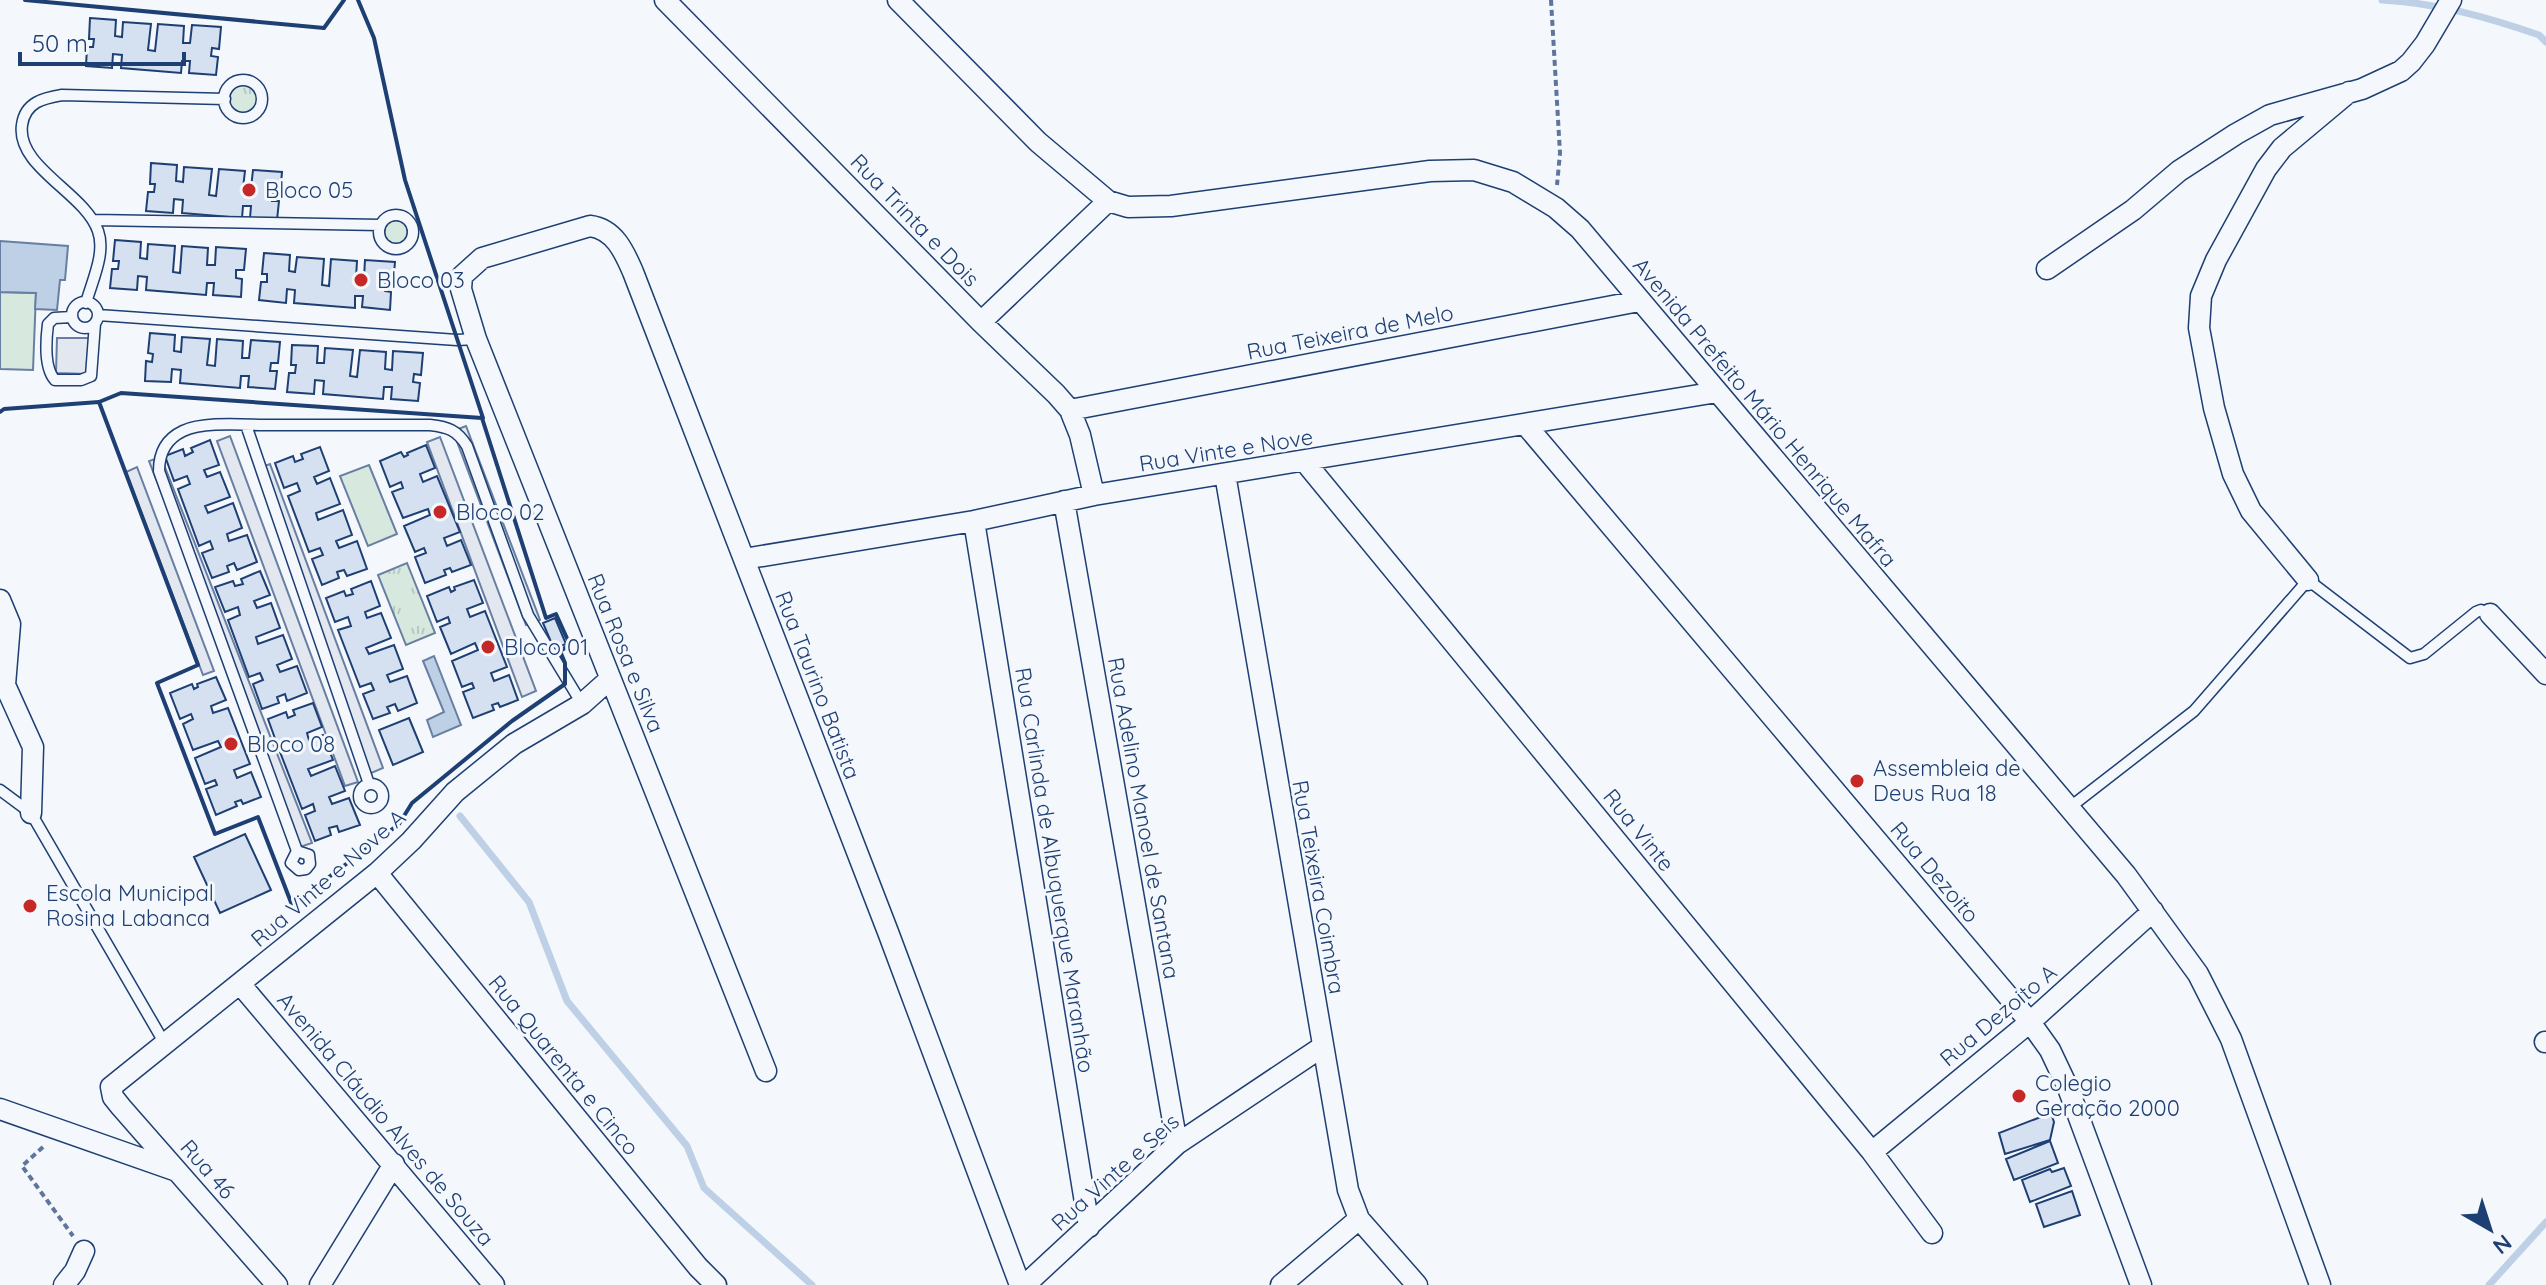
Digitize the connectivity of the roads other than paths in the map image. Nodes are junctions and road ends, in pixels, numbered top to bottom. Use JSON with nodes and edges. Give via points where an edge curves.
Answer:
{"nodes":[{"id":1,"x":665,"y":0,"type":"edge"},
{"id":2,"x":898,"y":0,"type":"edge"},
{"id":3,"x":2451,"y":0,"type":"edge"},
{"id":4,"x":2349,"y":92,"type":"junction"},
{"id":5,"x":225,"y":99,"type":"dead end"},
{"id":6,"x":1108,"y":201,"type":"junction"},
{"id":7,"x":93,"y":220,"type":"junction"},
{"id":8,"x":380,"y":225,"type":"dead end"},
{"id":9,"x":482,"y":258,"type":"joint"},
{"id":10,"x":2047,"y":269,"type":"dead end"},
{"id":11,"x":1639,"y":301,"type":"junction"},
{"id":12,"x":86,"y":303,"type":"junction"},
{"id":13,"x":72,"y":317,"type":"junction"},
{"id":14,"x":96,"y":319,"type":"junction"},
{"id":15,"x":981,"y":322,"type":"junction"},
{"id":16,"x":476,"y":339,"type":"junction"},
{"id":17,"x":1717,"y":392,"type":"junction"},
{"id":18,"x":1070,"y":410,"type":"junction"},
{"id":19,"x":1525,"y":424,"type":"junction"},
{"id":20,"x":246,"y":425,"type":"junction"},
{"id":21,"x":1305,"y":462,"type":"junction"},
{"id":22,"x":1225,"y":474,"type":"junction"},
{"id":23,"x":1094,"y":495,"type":"junction"},
{"id":24,"x":1064,"y":501,"type":"junction"},
{"id":25,"x":974,"y":521,"type":"junction"},
{"id":26,"x":744,"y":559,"type":"junction"},
{"id":27,"x":2308,"y":580,"type":"junction"},
{"id":28,"x":0,"y":600,"type":"edge"},
{"id":29,"x":2490,"y":614,"type":"joint"},
{"id":30,"x":2546,"y":674,"type":"edge"},
{"id":31,"x":610,"y":679,"type":"junction"},
{"id":32,"x":582,"y":704,"type":"junction"},
{"id":33,"x":369,"y":784,"type":"dead end"},
{"id":34,"x":0,"y":790,"type":"edge"},
{"id":35,"x":2069,"y":808,"type":"junction"},
{"id":36,"x":31,"y":813,"type":"junction"},
{"id":37,"x":297,"y":851,"type":"dead end"},
{"id":38,"x":377,"y":873,"type":"junction"},
{"id":39,"x":2153,"y":911,"type":"junction"},
{"id":40,"x":241,"y":985,"type":"junction"},
{"id":41,"x":2030,"y":1022,"type":"junction"},
{"id":42,"x":165,"y":1044,"type":"junction"},
{"id":43,"x":1322,"y":1047,"type":"junction"},
{"id":44,"x":766,"y":1071,"type":"dead end"},
{"id":45,"x":114,"y":1083,"type":"joint"},
{"id":46,"x":0,"y":1109,"type":"edge"},
{"id":47,"x":1177,"y":1144,"type":"junction"},
{"id":48,"x":1872,"y":1152,"type":"junction"},
{"id":49,"x":394,"y":1164,"type":"junction"},
{"id":50,"x":178,"y":1171,"type":"junction"},
{"id":51,"x":1359,"y":1219,"type":"junction"},
{"id":52,"x":1089,"y":1227,"type":"junction"},
{"id":53,"x":1932,"y":1233,"type":"dead end"},
{"id":54,"x":84,"y":1251,"type":"road end"},
{"id":55,"x":64,"y":1285,"type":"edge"},
{"id":56,"x":277,"y":1285,"type":"edge"},
{"id":57,"x":320,"y":1285,"type":"edge"},
{"id":58,"x":494,"y":1285,"type":"edge"},
{"id":59,"x":716,"y":1285,"type":"edge"},
{"id":60,"x":1022,"y":1285,"type":"edge"},
{"id":61,"x":1281,"y":1285,"type":"edge"},
{"id":62,"x":1417,"y":1285,"type":"edge"},
{"id":63,"x":2141,"y":1285,"type":"edge"},
{"id":64,"x":2320,"y":1285,"type":"edge"}],
"edges":[{"from":1,"to":15,"type":"street","name":"Rua Trinta e Dois"},
{"from":2,"to":6,"type":"street","via":[[1038,142]]},
{"from":3,"to":4,"type":"street","via":[[2411,62]]},
{"from":4,"to":10,"type":"street","via":[[2270,115],[2236,134]]},
{"from":4,"to":27,"type":"street","via":[[2282,148],[2266,169],[2216,260],[2200,307],[2214,408],[2233,474],[2251,511]]},
{"from":5,"to":7,"type":"lane","via":[[62,95],[31,105],[20,135],[26,148]]},
{"from":6,"to":11,"type":"street","name":"Avenida Prefeito Mário Henrique Mafra","via":[[1128,207],[1171,206],[1430,171],[1474,170],[1513,182],[1556,208]]},
{"from":6,"to":15,"type":"street"},
{"from":7,"to":8,"type":"lane"},
{"from":7,"to":12,"type":"lane","via":[[101,248]]},
{"from":9,"to":16,"type":"street","name":"Rua Rosa e Silva","via":[[462,276],[461,289]]},
{"from":9,"to":26,"type":"street","name":"Rua Taurino Batista","via":[[590,226],[614,237],[633,272]]},
{"from":11,"to":17,"type":"street","name":"Avenida Prefeito Mário Henrique Mafra"},
{"from":11,"to":18,"type":"street","name":"Rua Teixeira de Melo"},
{"from":12,"to":13,"type":"lane","via":[[75,307]]},
{"from":12,"to":14,"type":"lane","via":[[94,306]]},
{"from":13,"to":14,"type":"lane","via":[[88,328]]},
{"from":13,"to":14,"type":"lane","via":[[54,318],[48,324],[48,366],[55,380],[91,376]]},
{"from":14,"to":16,"type":"lane"},
{"from":15,"to":18,"type":"street","name":"Rua Trinta e Dois"},
{"from":16,"to":31,"type":"street","name":"Rua Rosa e Silva"},
{"from":17,"to":19,"type":"street","name":"Rua Vinte e Nove"},
{"from":17,"to":35,"type":"street","name":"Avenida Prefeito Mário Henrique Mafra"},
{"from":18,"to":23,"type":"street","name":"Rua Trinta e Dois"},
{"from":19,"to":21,"type":"street","name":"Rua Vinte e Nove"},
{"from":19,"to":41,"type":"street","name":"Rua Dezoito"},
{"from":20,"to":32,"type":"lane","via":[[430,425],[456,431],[467,446],[528,615]]},
{"from":20,"to":33,"type":"lane"},
{"from":20,"to":37,"type":"lane","via":[[186,429],[163,450],[159,471]]},
{"from":21,"to":22,"type":"street","name":"Rua Vinte e Nove"},
{"from":21,"to":48,"type":"street","name":"Rua Vinte"},
{"from":22,"to":23,"type":"street","name":"Rua Vinte e Nove"},
{"from":22,"to":43,"type":"street","name":"Rua Teixeira Coimbra"},
{"from":23,"to":24,"type":"street","name":"Rua Vinte e Nove"},
{"from":24,"to":25,"type":"street","name":"Rua Vinte e Nove"},
{"from":24,"to":47,"type":"street","name":"Rua Adelino Manoel de Santana"},
{"from":25,"to":26,"type":"street","name":"Rua Vinte e Nove"},
{"from":25,"to":52,"type":"street","name":"Rua Carlinda de Albuquerque Maranhão"},
{"from":26,"to":60,"type":"street","name":"Rua Taurino Batista"},
{"from":27,"to":29,"type":"lane","via":[[2410,658],[2424,654],[2476,612]]},
{"from":27,"to":35,"type":"lane","via":[[2194,711]]},
{"from":28,"to":36,"type":"street","via":[[10,624],[5,685],[33,747]]},
{"from":29,"to":30,"type":"street"},
{"from":31,"to":32,"type":"street","name":"Rua Vinte e Nove A"},
{"from":31,"to":44,"type":"street","name":"Rua Rosa e Silva"},
{"from":32,"to":38,"type":"street","name":"Rua Vinte e Nove A","via":[[514,744],[455,792]]},
{"from":34,"to":36,"type":"lane"},
{"from":35,"to":39,"type":"street","name":"Avenida Prefeito Mário Henrique Mafra"},
{"from":36,"to":42,"type":"lane"},
{"from":38,"to":40,"type":"street","name":"Rua Vinte e Nove A"},
{"from":38,"to":59,"type":"street","name":"Rua Quarenta e Cinco"},
{"from":39,"to":41,"type":"street","name":"Rua Dezoito A"},
{"from":39,"to":64,"type":"street","name":"Avenida Prefeito Mário Henrique Mafra","via":[[2198,974],[2231,1039]]},
{"from":40,"to":42,"type":"street","name":"Rua Vinte e Nove A"},
{"from":40,"to":49,"type":"street","name":"Avenida Cláudio Alves de Souza"},
{"from":41,"to":48,"type":"street","name":"Rua Dezoito A"},
{"from":41,"to":63,"type":"street","name":"Rua Dezoito","via":[[2068,1088]]},
{"from":42,"to":45,"type":"street","name":"Rua Vinte e Nove A"},
{"from":43,"to":47,"type":"street","name":"Rua Vinte e Seis"},
{"from":43,"to":51,"type":"street","name":"Rua Teixeira Coimbra","via":[[1348,1190]]},
{"from":45,"to":50,"type":"street","name":"Rua 46","via":[[113,1097]]},
{"from":46,"to":50,"type":"street"},
{"from":47,"to":52,"type":"street","name":"Rua Vinte e Seis"},
{"from":48,"to":53,"type":"street","name":"Rua Vinte"},
{"from":49,"to":57,"type":"street"},
{"from":49,"to":58,"type":"street","name":"Avenida Cláudio Alves de Souza"},
{"from":50,"to":56,"type":"street","name":"Rua 46"},
{"from":51,"to":61,"type":"street"},
{"from":51,"to":62,"type":"street","name":"Rua Teixeira Coimbra"},
{"from":52,"to":60,"type":"street","name":"Rua Vinte e Seis"},
{"from":54,"to":55,"type":"street"}]}
